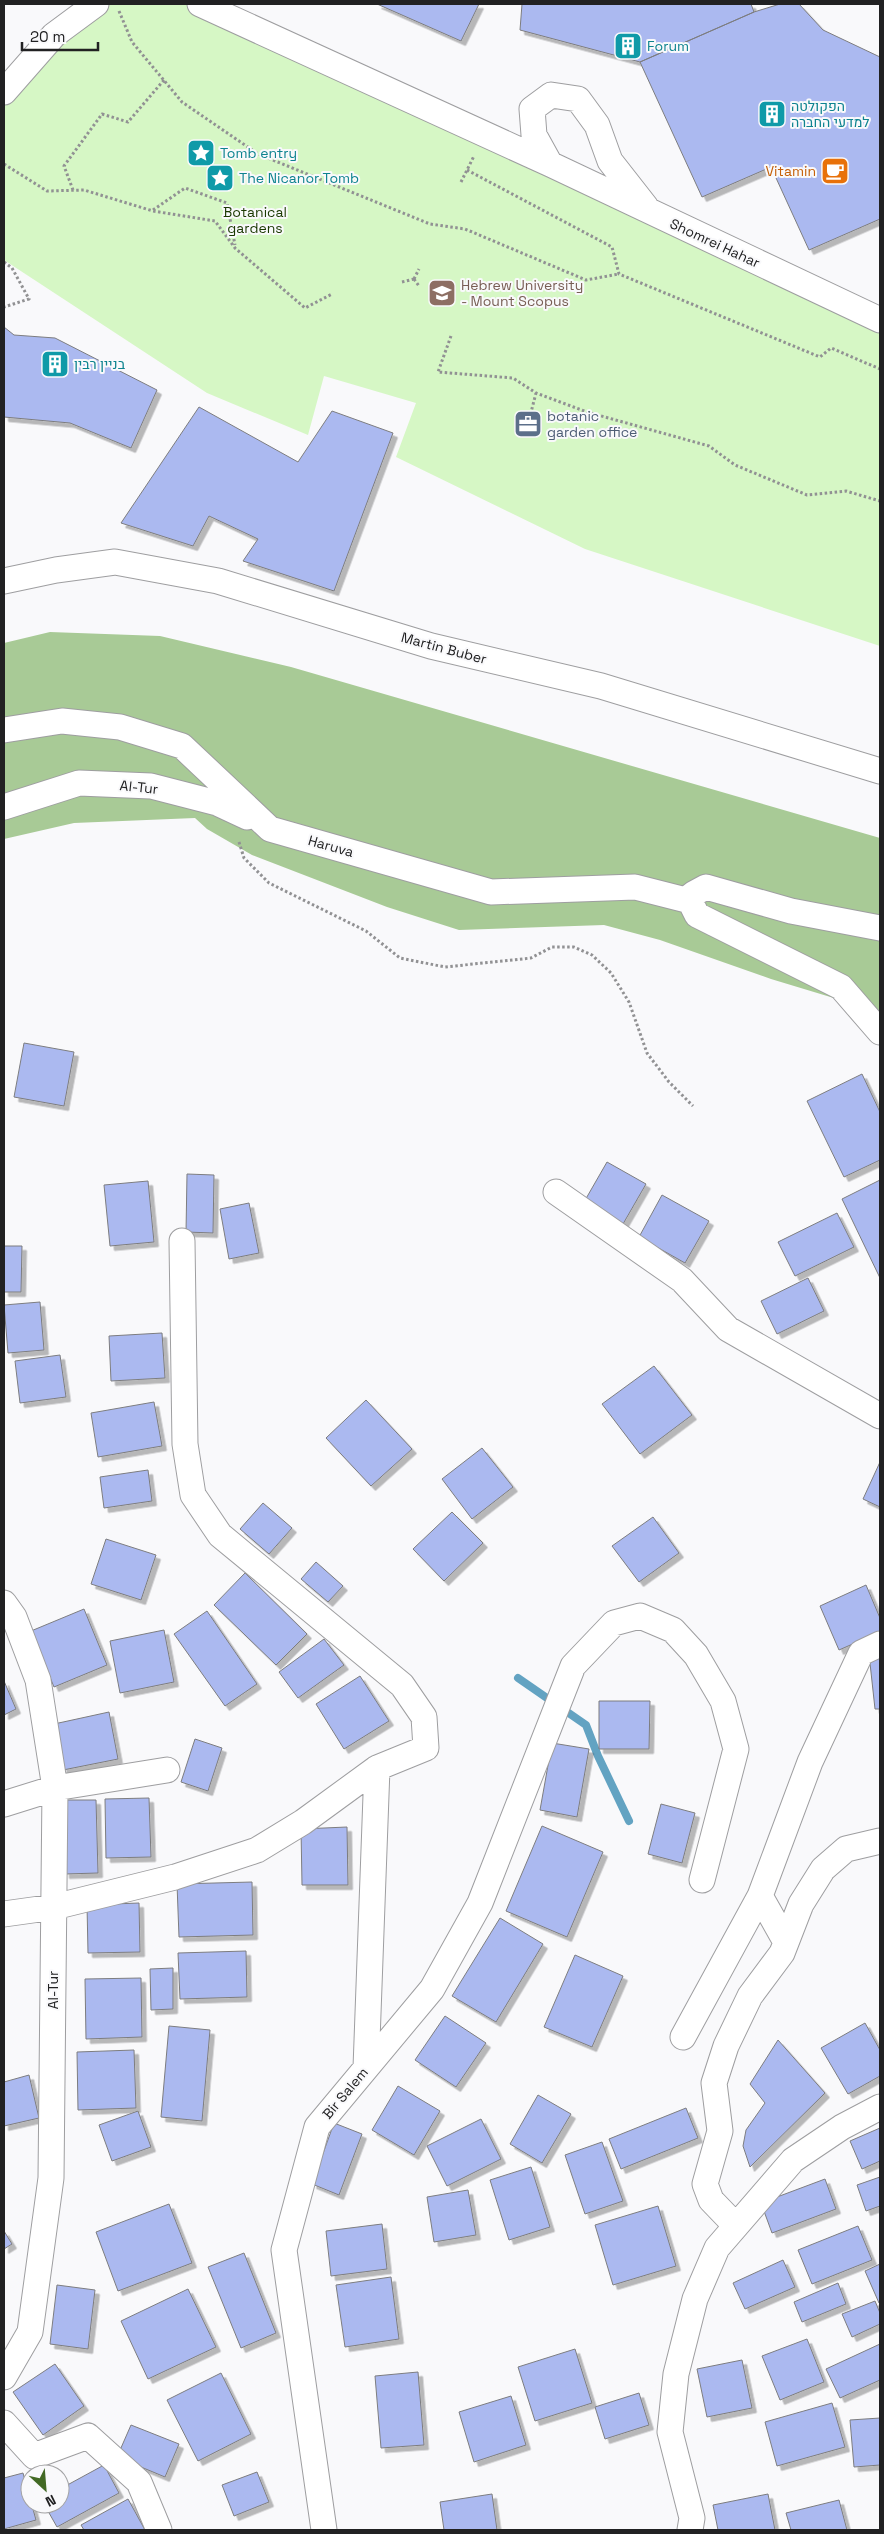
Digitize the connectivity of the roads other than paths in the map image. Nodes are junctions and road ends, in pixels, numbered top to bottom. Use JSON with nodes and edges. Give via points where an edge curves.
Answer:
{"nodes":[{"id":1,"x":96,"y":4,"type":"edge"},
{"id":2,"x":200,"y":4,"type":"edge"},
{"id":3,"x":4,"y":92,"type":"edge"},
{"id":4,"x":550,"y":164,"type":"junction"},
{"id":5,"x":652,"y":214,"type":"junction"},
{"id":6,"x":880,"y":320,"type":"edge"},
{"id":7,"x":4,"y":581,"type":"edge"},
{"id":8,"x":4,"y":730,"type":"edge"},
{"id":9,"x":880,"y":771,"type":"edge"},
{"id":10,"x":4,"y":807,"type":"edge"},
{"id":11,"x":270,"y":829,"type":"junction"},
{"id":12,"x":690,"y":901,"type":"junction"},
{"id":13,"x":880,"y":928,"type":"edge"},
{"id":14,"x":880,"y":1032,"type":"edge"},
{"id":15,"x":556,"y":1192,"type":"dead end"},
{"id":16,"x":182,"y":1241,"type":"dead end"},
{"id":17,"x":880,"y":1416,"type":"edge"},
{"id":18,"x":4,"y":1603,"type":"edge"},
{"id":19,"x":880,"y":1644,"type":"edge"},
{"id":20,"x":377,"y":1768,"type":"junction"},
{"id":21,"x":167,"y":1770,"type":"dead end"},
{"id":22,"x":55,"y":1788,"type":"junction"},
{"id":23,"x":4,"y":1804,"type":"edge"},
{"id":24,"x":880,"y":1841,"type":"edge"},
{"id":25,"x":702,"y":1880,"type":"dead end"},
{"id":26,"x":760,"y":1896,"type":"junction"},
{"id":27,"x":54,"y":1907,"type":"junction"},
{"id":28,"x":4,"y":1914,"type":"edge"},
{"id":29,"x":786,"y":1942,"type":"junction"},
{"id":30,"x":683,"y":2036,"type":"dead end"},
{"id":31,"x":366,"y":2068,"type":"junction"},
{"id":32,"x":880,"y":2107,"type":"edge"},
{"id":33,"x":736,"y":2226,"type":"junction"},
{"id":34,"x":4,"y":2376,"type":"edge"},
{"id":35,"x":4,"y":2423,"type":"edge"},
{"id":36,"x":159,"y":2530,"type":"edge"},
{"id":37,"x":324,"y":2530,"type":"edge"},
{"id":38,"x":690,"y":2530,"type":"edge"}],
"edges":[{"from":1,"to":3,"type":"street","via":[[54,35]]},
{"from":2,"to":4,"type":"street","name":"Shomrei Hahar"},
{"from":4,"to":5,"type":"street","name":"Shomrei Hahar"},
{"from":4,"to":5,"type":"street","via":[[534,136],[532,109],[550,95],[578,98],[597,125],[610,161]]},
{"from":5,"to":6,"type":"street","name":"Shomrei Hahar"},
{"from":7,"to":9,"type":"street","name":"Martin Buber","via":[[115,562],[218,581],[431,646],[601,686]]},
{"from":8,"to":11,"type":"street","name":"Haruva","via":[[62,720],[120,727],[182,746]]},
{"from":10,"to":11,"type":"street","name":"Al-Tur","via":[[79,783],[151,786],[217,803]]},
{"from":11,"to":12,"type":"street","name":"Haruva","via":[[491,892],[635,888]]},
{"from":12,"to":13,"type":"street","via":[[693,894],[706,887],[792,911]]},
{"from":12,"to":14,"type":"street","via":[[697,915],[841,987]]},
{"from":15,"to":17,"type":"street","via":[[682,1280],[728,1329]]},
{"from":16,"to":20,"type":"street","via":[[185,1444],[193,1496],[220,1535],[402,1685],[424,1717],[426,1748]]},
{"from":18,"to":22,"type":"street","name":"Al-Tur","via":[[14,1617],[38,1680]]},
{"from":19,"to":26,"type":"street","via":[[860,1653],[810,1762]]},
{"from":20,"to":27,"type":"street","via":[[304,1822],[257,1850],[175,1877]]},
{"from":20,"to":31,"type":"street"},
{"from":21,"to":22,"type":"street"},
{"from":22,"to":23,"type":"street"},
{"from":22,"to":27,"type":"street","name":"Al-Tur"},
{"from":24,"to":29,"type":"street","via":[[846,1849],[823,1869],[801,1904]]},
{"from":25,"to":31,"type":"street","name":"Bir Salem","via":[[736,1749],[722,1701],[696,1655],[673,1630],[640,1616],[614,1623],[574,1666],[480,1903],[432,1989]]},
{"from":26,"to":29,"type":"street"},
{"from":26,"to":30,"type":"street"},
{"from":27,"to":28,"type":"street"},
{"from":27,"to":34,"type":"street","name":"Al-Tur","via":[[51,2178],[30,2332]]},
{"from":29,"to":33,"type":"street","via":[[782,1953],[750,1996],[726,2046],[714,2083],[720,2131],[705,2184],[711,2200]]},
{"from":31,"to":37,"type":"street","name":"Bir Salem","via":[[317,2127],[284,2250]]},
{"from":32,"to":33,"type":"street","via":[[842,2127],[793,2160]]},
{"from":33,"to":38,"type":"street","via":[[717,2248],[694,2299],[676,2374],[670,2432],[692,2518]]},
{"from":35,"to":36,"type":"street","via":[[34,2456],[88,2436],[138,2482]]}]}
